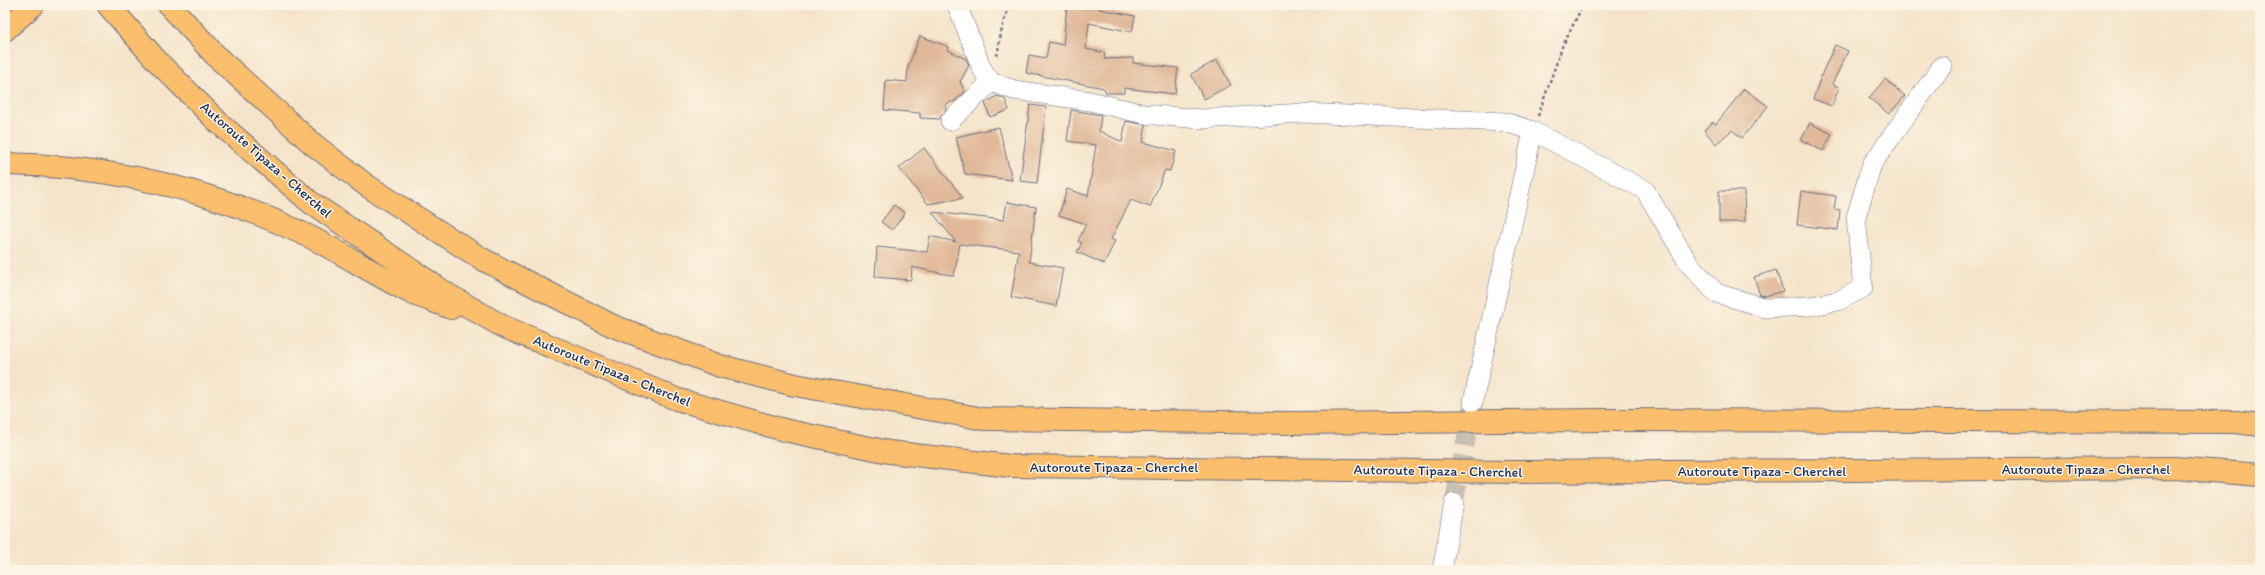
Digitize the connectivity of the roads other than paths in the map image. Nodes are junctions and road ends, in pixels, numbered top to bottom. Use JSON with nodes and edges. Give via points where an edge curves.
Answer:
{"nodes":[{"id":1,"x":108,"y":5,"type":"edge"},
{"id":2,"x":169,"y":5,"type":"edge"},
{"id":3,"x":956,"y":5,"type":"edge"},
{"id":4,"x":31,"y":8,"type":"edge"},
{"id":5,"x":5,"y":30,"type":"edge"},
{"id":6,"x":1942,"y":66,"type":"dead end"},
{"id":7,"x":992,"y":82,"type":"junction"},
{"id":8,"x":950,"y":121,"type":"dead end"},
{"id":9,"x":1533,"y":132,"type":"junction"},
{"id":10,"x":5,"y":164,"type":"edge"},
{"id":11,"x":502,"y":326,"type":"junction"},
{"id":12,"x":1473,"y":402,"type":"tunnel mouth"},
{"id":13,"x":2260,"y":425,"type":"edge"},
{"id":14,"x":2260,"y":475,"type":"edge"},
{"id":15,"x":1454,"y":503,"type":"tunnel mouth"},
{"id":16,"x":1442,"y":570,"type":"edge"}],
"edges":[{"from":1,"to":11,"type":"highway","name":"Autoroute Tipaza - Cherchel","via":[[219,123],[310,202],[447,294]]},
{"from":2,"to":13,"type":"highway","via":[[218,58],[314,144],[366,185],[482,259],[613,326],[720,366],[795,385],[984,419],[1293,423],[1607,420],[2228,422]]},
{"from":3,"to":7,"type":"street","via":[[982,69]]},
{"from":4,"to":5,"type":"highway"},
{"from":6,"to":9,"type":"street","via":[[1872,164],[1856,217],[1863,288],[1838,301],[1811,306],[1766,308],[1716,293],[1689,264],[1645,190]]},
{"from":7,"to":8,"type":"street"},
{"from":7,"to":9,"type":"street","via":[[1014,90],[1090,101],[1144,114],[1200,119],[1303,113],[1505,122]]},
{"from":9,"to":12,"type":"street"},
{"from":10,"to":11,"type":"highway","via":[[96,170],[150,179],[208,196],[260,214],[306,235],[415,294]]},
{"from":11,"to":14,"type":"highway","name":"Autoroute Tipaza - Cherchel","via":[[676,399],[784,430],[889,452],[1010,466],[1512,472],[2175,468]]},
{"from":15,"to":16,"type":"street"}]}
